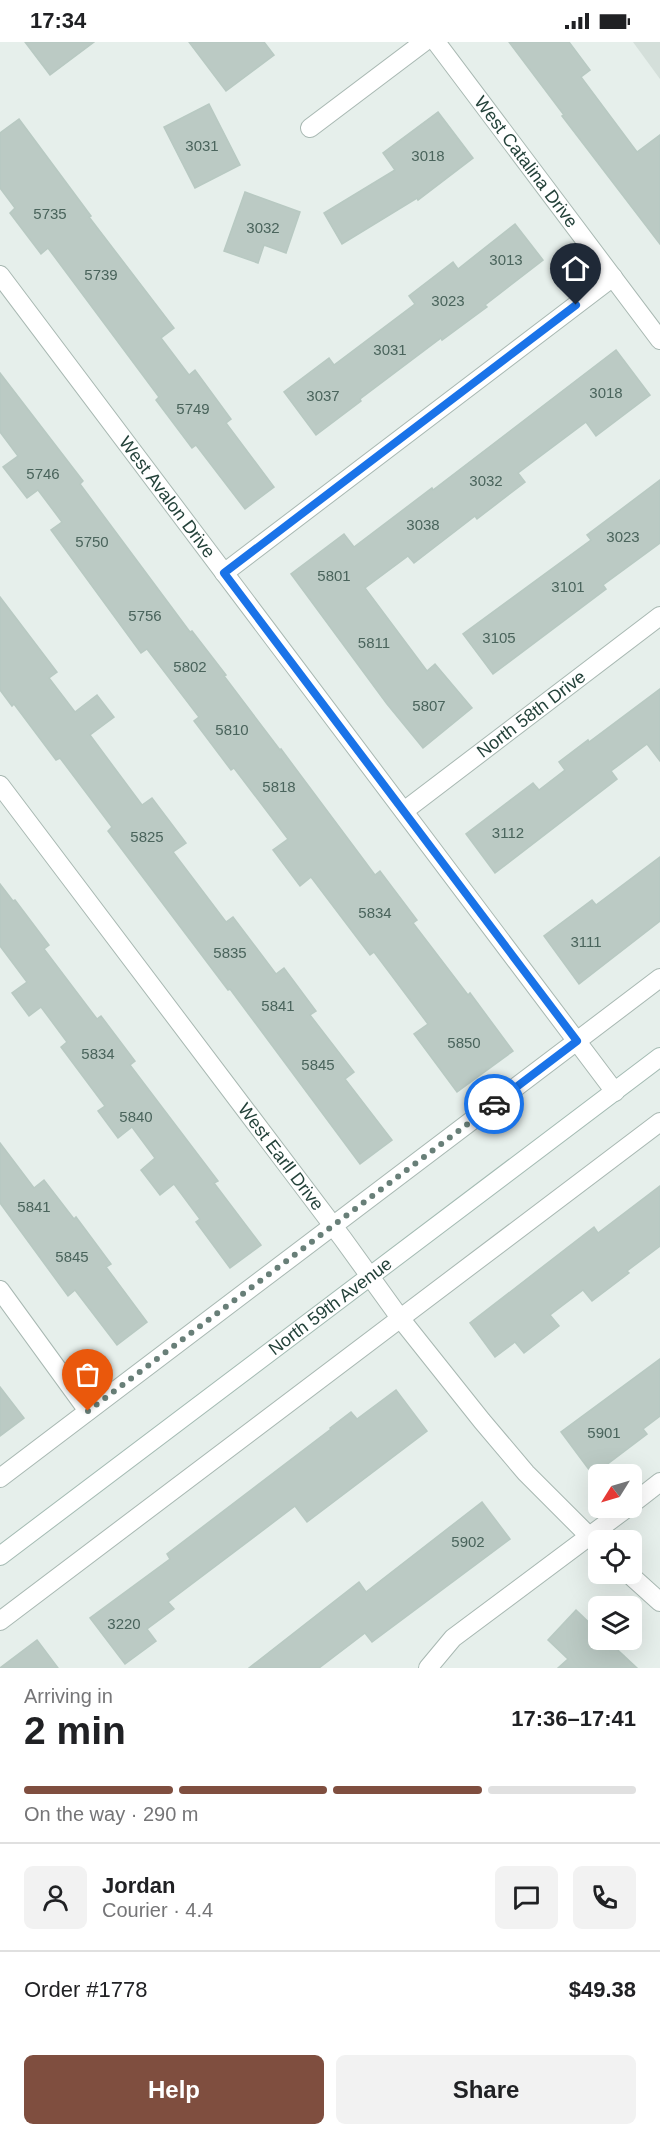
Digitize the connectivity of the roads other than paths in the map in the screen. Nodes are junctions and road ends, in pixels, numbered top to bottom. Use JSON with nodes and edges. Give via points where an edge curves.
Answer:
{"nodes":[{"id":1,"x":424,"y":42,"type":"edge"},
{"id":2,"x":436,"y":42,"type":"edge"},
{"id":3,"x":310,"y":128,"type":"dead end"},
{"id":4,"x":0,"y":275,"type":"edge"},
{"id":5,"x":613,"y":277,"type":"junction"},
{"id":6,"x":660,"y":340,"type":"edge"},
{"id":7,"x":224,"y":573,"type":"junction"},
{"id":8,"x":660,"y":616,"type":"edge"},
{"id":9,"x":0,"y":785,"type":"edge"},
{"id":10,"x":404,"y":811,"type":"junction"},
{"id":11,"x":660,"y":978,"type":"edge"},
{"id":12,"x":577,"y":1041,"type":"junction"},
{"id":13,"x":660,"y":1057,"type":"edge"},
{"id":14,"x":615,"y":1092,"type":"junction"},
{"id":15,"x":660,"y":1122,"type":"edge"},
{"id":16,"x":333,"y":1226,"type":"junction"},
{"id":17,"x":370,"y":1276,"type":"junction"},
{"id":18,"x":0,"y":1290,"type":"edge"},
{"id":19,"x":400,"y":1317,"type":"junction"},
{"id":20,"x":88,"y":1411,"type":"junction"},
{"id":21,"x":0,"y":1478,"type":"edge"},
{"id":22,"x":660,"y":1482,"type":"edge"},
{"id":23,"x":642,"y":1496,"type":"edge"},
{"id":24,"x":617,"y":1518,"type":"edge"},
{"id":25,"x":605,"y":1530,"type":"edge"},
{"id":26,"x":588,"y":1535,"type":"edge"},
{"id":27,"x":588,"y":1545,"type":"edge"},
{"id":28,"x":0,"y":1556,"type":"edge"},
{"id":29,"x":640,"y":1584,"type":"edge"},
{"id":30,"x":660,"y":1602,"type":"edge"},
{"id":31,"x":0,"y":1620,"type":"edge"},
{"id":32,"x":428,"y":1668,"type":"edge"}],
"edges":[{"from":1,"to":3,"type":"street"},
{"from":2,"to":5,"type":"street","name":"West Catalina Drive"},
{"from":4,"to":7,"type":"street","name":"West Avalon Drive"},
{"from":5,"to":6,"type":"street","name":"West Catalina Drive"},
{"from":5,"to":7,"type":"street"},
{"from":7,"to":10,"type":"street","name":"West Avalon Drive"},
{"from":8,"to":10,"type":"street","name":"North 58th Drive"},
{"from":9,"to":16,"type":"street","name":"West Earll Drive"},
{"from":10,"to":12,"type":"street","name":"West Avalon Drive"},
{"from":11,"to":12,"type":"street"},
{"from":12,"to":14,"type":"street","name":"West Avalon Drive"},
{"from":12,"to":16,"type":"street"},
{"from":13,"to":14,"type":"street","name":"North 59th Avenue"},
{"from":14,"to":17,"type":"street","name":"North 59th Avenue"},
{"from":15,"to":19,"type":"street"},
{"from":16,"to":17,"type":"street","name":"West Earll Drive"},
{"from":16,"to":20,"type":"street"},
{"from":17,"to":19,"type":"street","name":"West Earll Drive"},
{"from":17,"to":28,"type":"street","name":"North 59th Avenue"},
{"from":18,"to":20,"type":"street"},
{"from":19,"to":26,"type":"street","name":"West Earll Drive","via":[[526,1473]]},
{"from":19,"to":31,"type":"street"},
{"from":20,"to":21,"type":"street"},
{"from":22,"to":23,"type":"street"},
{"from":24,"to":25,"type":"street"},
{"from":27,"to":32,"type":"street","via":[[453,1638]]},
{"from":29,"to":30,"type":"street"}]}
